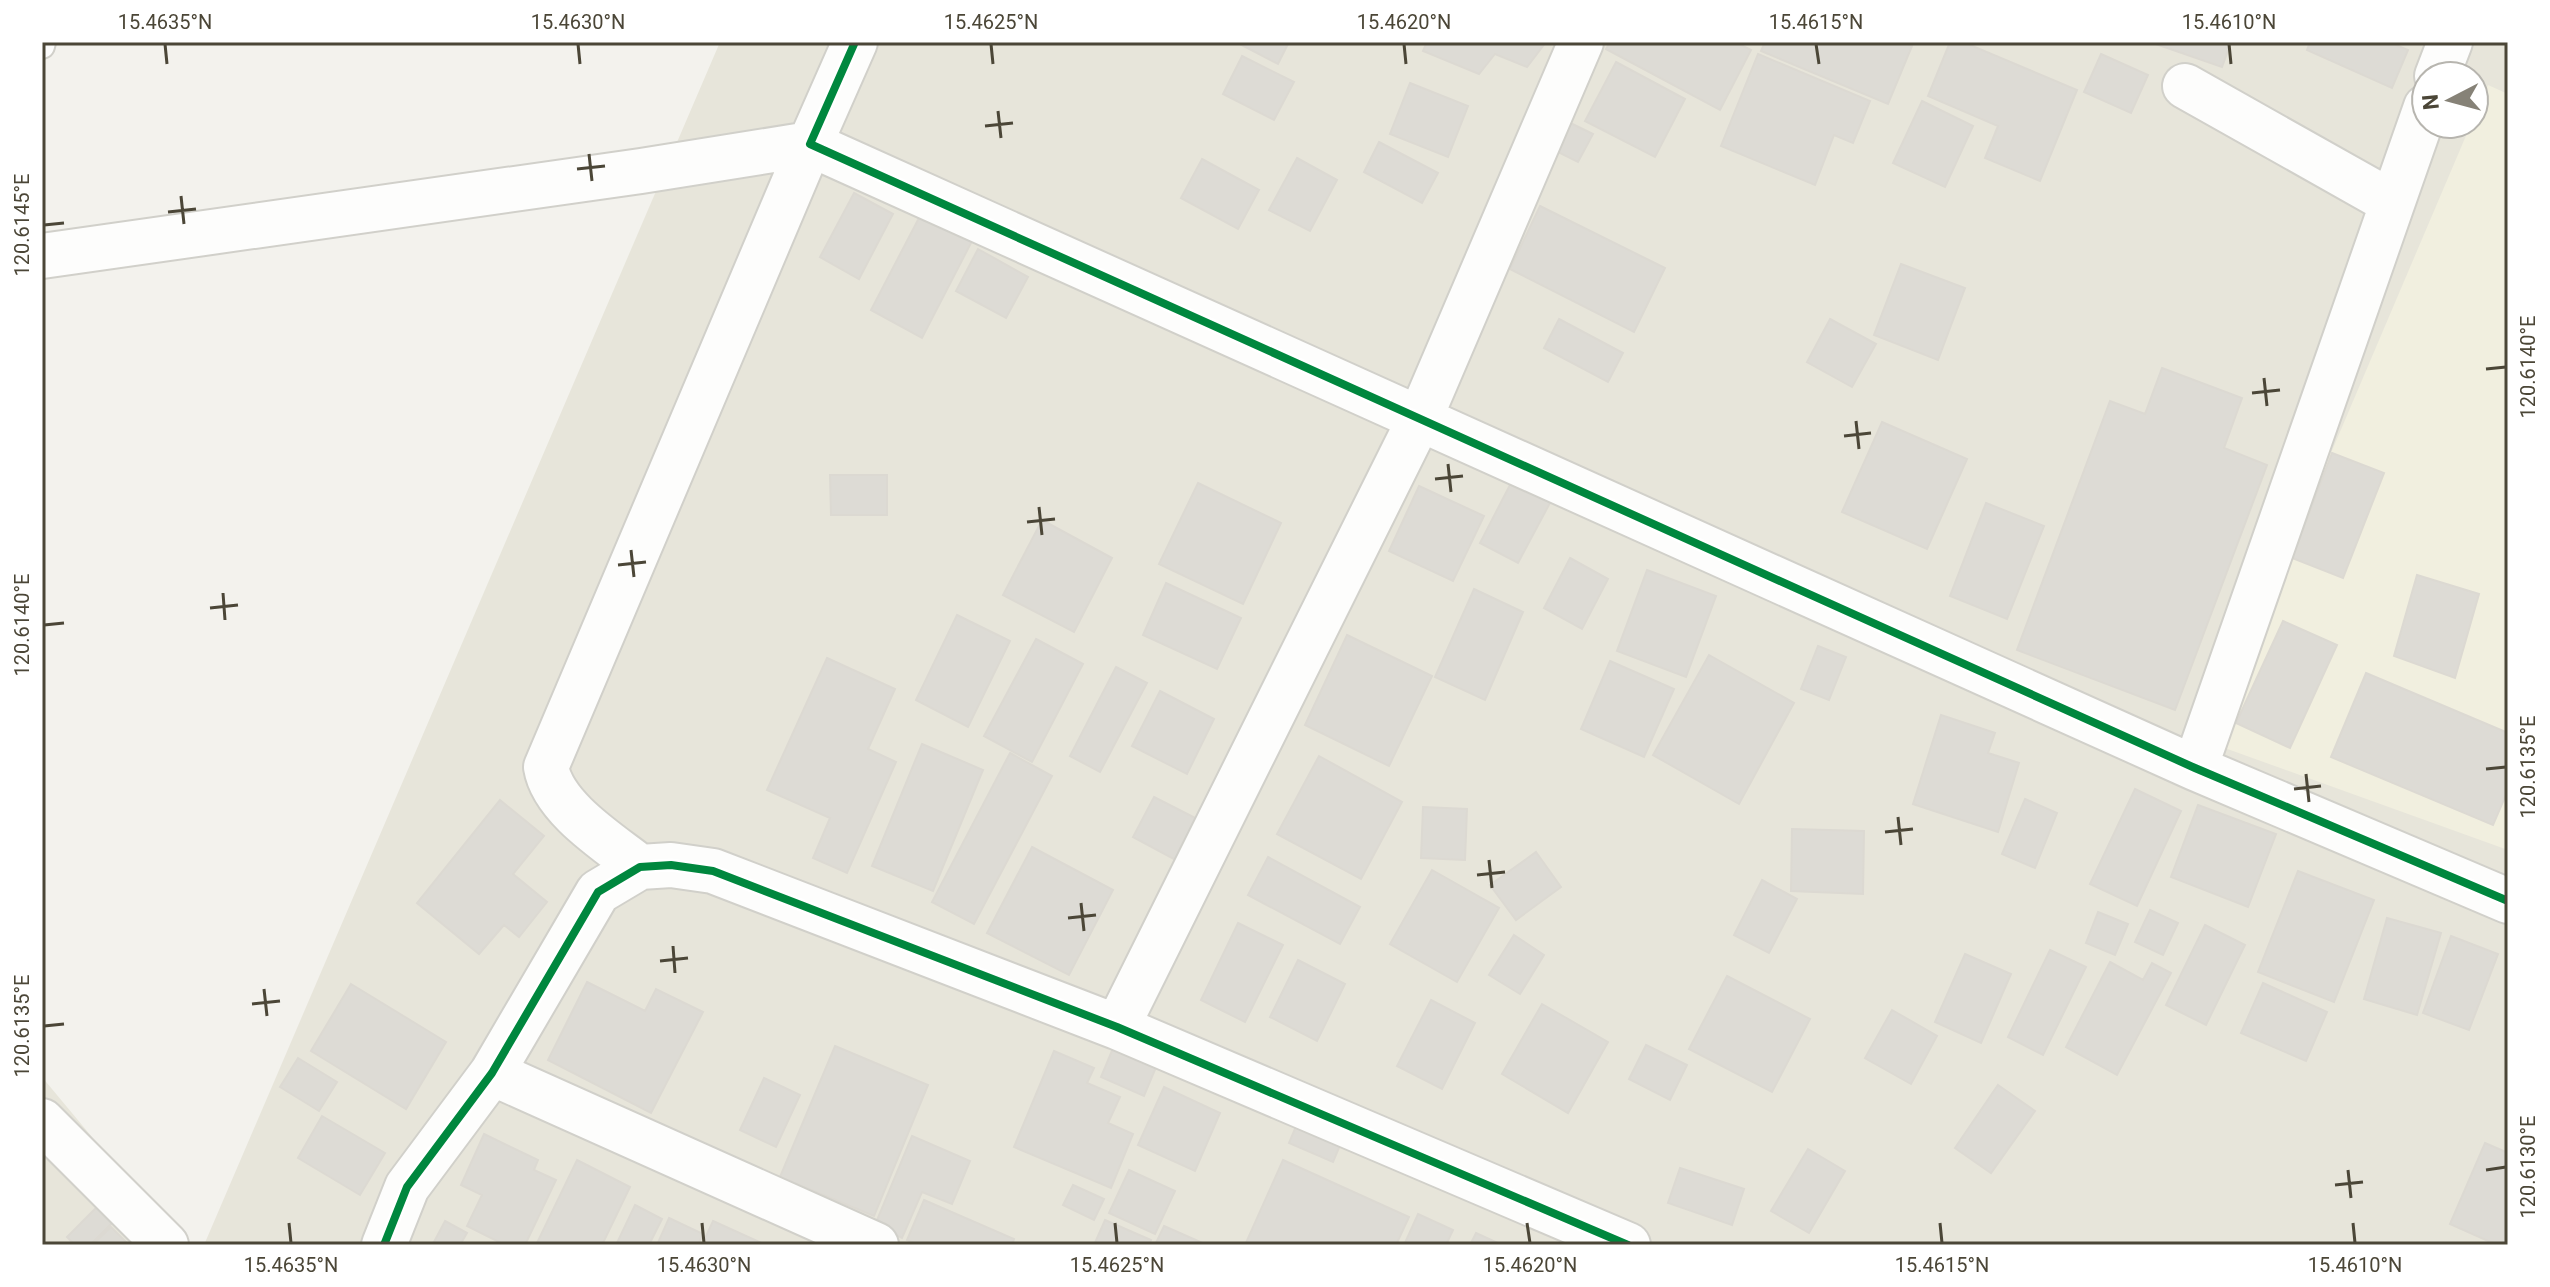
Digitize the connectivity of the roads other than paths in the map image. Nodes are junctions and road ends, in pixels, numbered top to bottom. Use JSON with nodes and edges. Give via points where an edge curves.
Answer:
{"nodes":[{"id":1,"x":855,"y":42,"type":"edge"},
{"id":2,"x":1581,"y":42,"type":"edge"},
{"id":3,"x":2185,"y":86,"type":"dead end"},
{"id":4,"x":2414,"y":140,"type":"edge"},
{"id":5,"x":810,"y":144,"type":"junction"},
{"id":6,"x":2391,"y":202,"type":"junction"},
{"id":7,"x":42,"y":256,"type":"edge"},
{"id":8,"x":1420,"y":418,"type":"junction"},
{"id":9,"x":2195,"y":768,"type":"junction"},
{"id":10,"x":640,"y":867,"type":"junction"},
{"id":11,"x":2508,"y":901,"type":"edge"},
{"id":12,"x":1117,"y":1027,"type":"junction"},
{"id":13,"x":492,"y":1073,"type":"junction"},
{"id":14,"x":42,"y":1121,"type":"edge"},
{"id":15,"x":166,"y":1245,"type":"edge"},
{"id":16,"x":384,"y":1245,"type":"edge"},
{"id":17,"x":876,"y":1245,"type":"edge"},
{"id":18,"x":1628,"y":1245,"type":"edge"}],
"edges":[{"from":1,"to":5,"type":"street"},
{"from":2,"to":8,"type":"street"},
{"from":3,"to":6,"type":"street"},
{"from":4,"to":6,"type":"street"},
{"from":5,"to":7,"type":"street"},
{"from":5,"to":8,"type":"street"},
{"from":5,"to":10,"type":"street","via":[[546,767],[549,783],[578,818]]},
{"from":6,"to":9,"type":"street"},
{"from":8,"to":9,"type":"street"},
{"from":8,"to":12,"type":"street"},
{"from":9,"to":11,"type":"street"},
{"from":10,"to":12,"type":"street","via":[[713,871]]},
{"from":10,"to":13,"type":"street","via":[[598,892]]},
{"from":12,"to":18,"type":"street"},
{"from":13,"to":16,"type":"street","via":[[407,1187]]},
{"from":13,"to":17,"type":"street"},
{"from":14,"to":15,"type":"street"}]}
